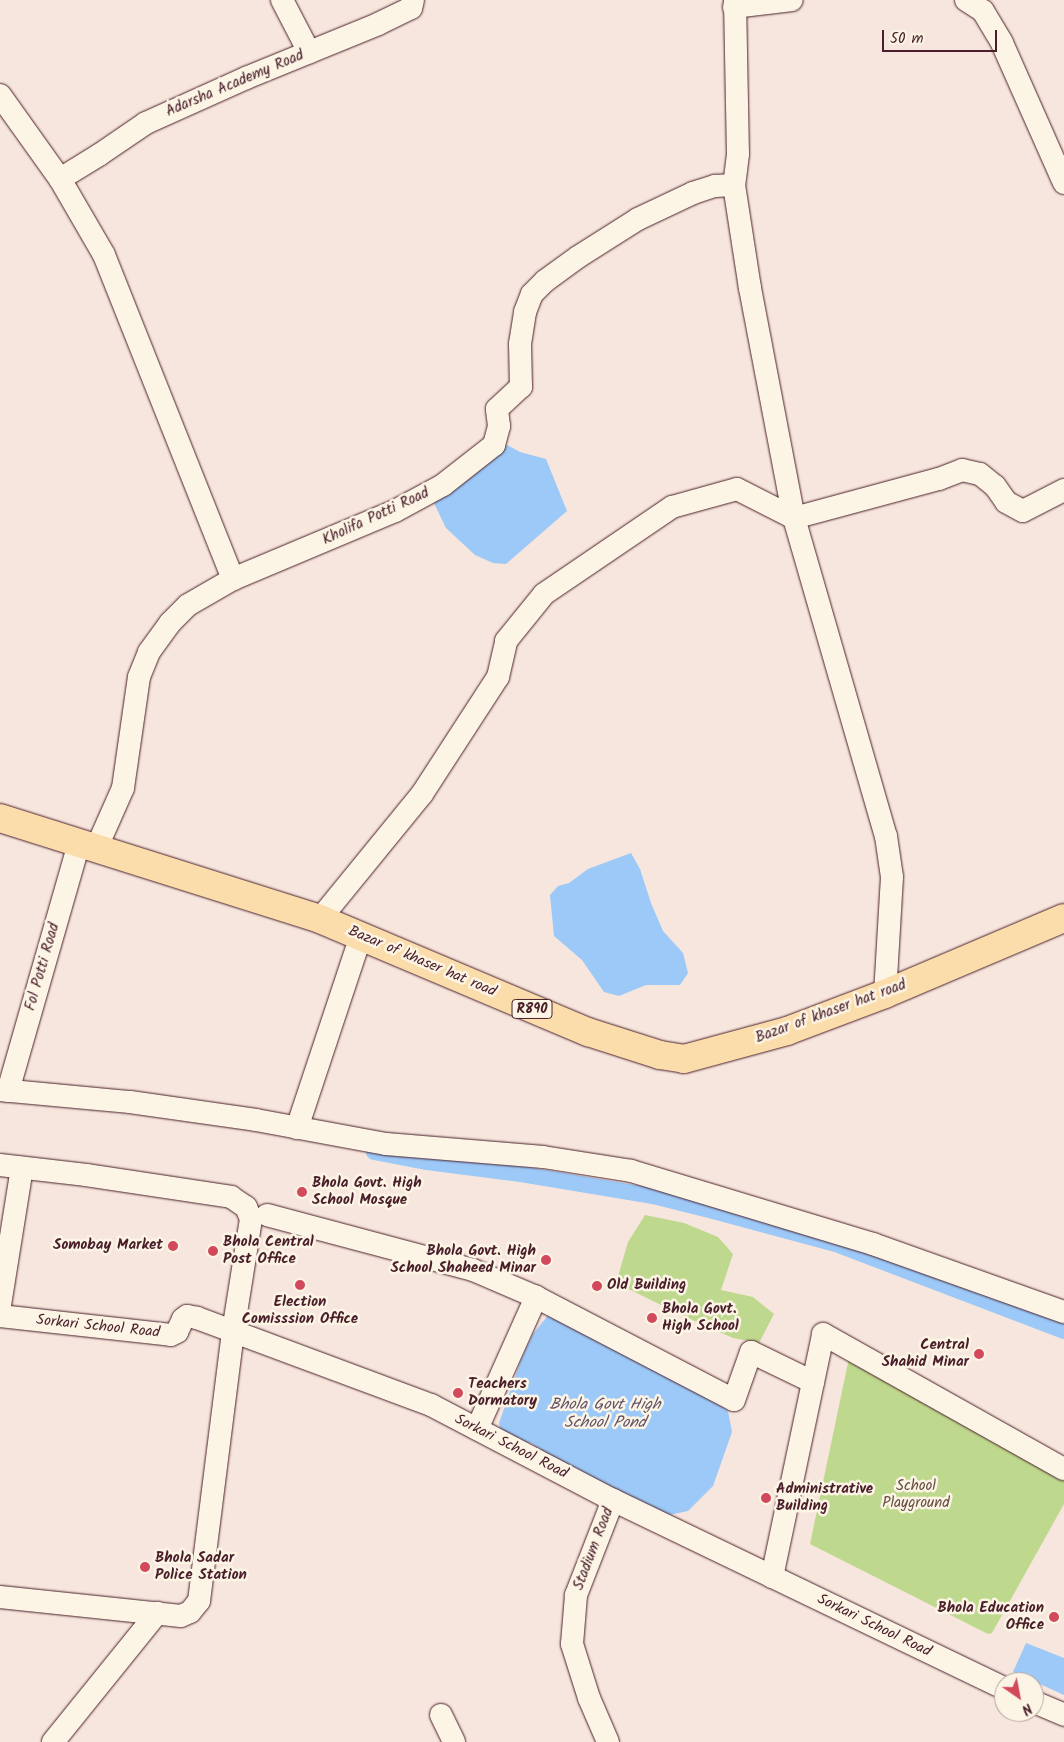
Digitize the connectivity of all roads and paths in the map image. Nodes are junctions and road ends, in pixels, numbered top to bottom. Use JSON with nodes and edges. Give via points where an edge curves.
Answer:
{"nodes":[{"id":1,"x":282,"y":0,"type":"edge"},
{"id":2,"x":413,"y":0,"type":"edge"},
{"id":3,"x":792,"y":0,"type":"edge"},
{"id":4,"x":966,"y":0,"type":"edge"},
{"id":5,"x":734,"y":4,"type":"edge"},
{"id":6,"x":308,"y":52,"type":"junction"},
{"id":7,"x":0,"y":95,"type":"edge"},
{"id":8,"x":60,"y":179,"type":"junction"},
{"id":9,"x":1064,"y":183,"type":"edge"},
{"id":10,"x":734,"y":185,"type":"junction"},
{"id":11,"x":1064,"y":490,"type":"edge"},
{"id":12,"x":794,"y":518,"type":"junction"},
{"id":13,"x":233,"y":579,"type":"junction"},
{"id":14,"x":0,"y":818,"type":"edge"},
{"id":15,"x":87,"y":846,"type":"junction"},
{"id":16,"x":1064,"y":918,"type":"edge"},
{"id":17,"x":320,"y":919,"type":"junction"},
{"id":18,"x":361,"y":936,"type":"junction"},
{"id":19,"x":885,"y":994,"type":"junction"},
{"id":20,"x":4,"y":1090,"type":"edge"},
{"id":21,"x":297,"y":1128,"type":"junction"},
{"id":22,"x":11,"y":1167,"type":"edge"},
{"id":23,"x":267,"y":1214,"type":"dead end"},
{"id":24,"x":536,"y":1297,"type":"junction"},
{"id":25,"x":0,"y":1306,"type":"edge"},
{"id":26,"x":1064,"y":1312,"type":"edge"},
{"id":27,"x":0,"y":1316,"type":"edge"},
{"id":28,"x":232,"y":1332,"type":"junction"},
{"id":29,"x":813,"y":1382,"type":"junction"},
{"id":30,"x":477,"y":1429,"type":"junction"},
{"id":31,"x":1064,"y":1469,"type":"edge"},
{"id":32,"x":613,"y":1500,"type":"junction"},
{"id":33,"x":772,"y":1577,"type":"junction"},
{"id":34,"x":0,"y":1597,"type":"edge"},
{"id":35,"x":157,"y":1613,"type":"junction"},
{"id":36,"x":994,"y":1683,"type":"edge"},
{"id":37,"x":1044,"y":1706,"type":"edge"},
{"id":38,"x":441,"y":1715,"type":"dead end"},
{"id":39,"x":1064,"y":1715,"type":"edge"},
{"id":40,"x":53,"y":1742,"type":"edge"},
{"id":41,"x":454,"y":1742,"type":"edge"},
{"id":42,"x":608,"y":1742,"type":"edge"}],
"edges":[{"from":1,"to":6,"type":"street"},
{"from":2,"to":6,"type":"street","name":"Adarsha Academy Road","via":[[411,8]]},
{"from":3,"to":5,"type":"street"},
{"from":4,"to":9,"type":"street","via":[[983,11],[1002,43]]},
{"from":5,"to":10,"type":"street","via":[[738,154]]},
{"from":6,"to":8,"type":"street","name":"Adarsha Academy Road","via":[[146,123]]},
{"from":7,"to":8,"type":"street"},
{"from":8,"to":13,"type":"street","via":[[104,255]]},
{"from":10,"to":12,"type":"street","via":[[750,288]]},
{"from":10,"to":13,"type":"street","name":"Kholifa Potti Road","via":[[715,186],[693,193],[638,219],[545,281],[532,294],[525,312],[520,344],[521,386],[497,409],[499,426],[494,445],[443,485],[395,511]]},
{"from":11,"to":12,"type":"street","via":[[1023,510],[1006,502],[995,486],[980,474],[962,470],[940,479]]},
{"from":12,"to":17,"type":"street","via":[[737,489],[672,508],[544,594],[506,641],[498,677],[422,794]]},
{"from":12,"to":19,"type":"street","via":[[886,836],[892,877]]},
{"from":13,"to":15,"type":"street","name":"Kholifa Potti Road","via":[[188,605],[149,652],[138,677],[123,788]]},
{"from":14,"to":15,"type":"main road","name":"Bazar of khaser hat road","number":"R890"},
{"from":15,"to":17,"type":"main road","name":"Bazar of khaser hat road","number":"R890"},
{"from":15,"to":20,"type":"street","name":"Fol Potti Road"},
{"from":16,"to":19,"type":"main road","name":"Bazar of khaser hat road","number":"R890"},
{"from":17,"to":18,"type":"main road","name":"Bazar of khaser hat road","number":"R890"},
{"from":18,"to":19,"type":"main road","name":"Bazar of khaser hat road","number":"R890","via":[[588,1032],[660,1055],[684,1059],[787,1031]]},
{"from":18,"to":21,"type":"street"},
{"from":20,"to":21,"type":"street","via":[[130,1102]]},
{"from":21,"to":26,"type":"street","via":[[386,1144],[543,1157],[631,1171],[873,1244]]},
{"from":22,"to":25,"type":"street"},
{"from":22,"to":28,"type":"street","via":[[231,1197],[246,1207],[250,1219],[249,1241]]},
{"from":23,"to":24,"type":"street","via":[[473,1270]]},
{"from":24,"to":29,"type":"street","via":[[734,1400],[751,1352]]},
{"from":24,"to":30,"type":"street"},
{"from":27,"to":28,"type":"street","name":"Sorkari School Road","via":[[170,1335],[177,1332],[187,1316]]},
{"from":28,"to":30,"type":"street","name":"Sorkari School Road","via":[[431,1405]]},
{"from":28,"to":35,"type":"street","via":[[199,1601],[190,1612],[181,1616]]},
{"from":29,"to":31,"type":"street","via":[[823,1334]]},
{"from":29,"to":33,"type":"street"},
{"from":30,"to":32,"type":"street","name":"Sorkari School Road"},
{"from":32,"to":33,"type":"street","name":"Sorkari School Road"},
{"from":32,"to":42,"type":"street","name":"Stadium Road","via":[[576,1595],[572,1644],[589,1698]]},
{"from":33,"to":36,"type":"street","name":"Sorkari School Road"},
{"from":34,"to":35,"type":"street"},
{"from":35,"to":40,"type":"street"},
{"from":37,"to":39,"type":"street"},
{"from":38,"to":41,"type":"street"}]}
